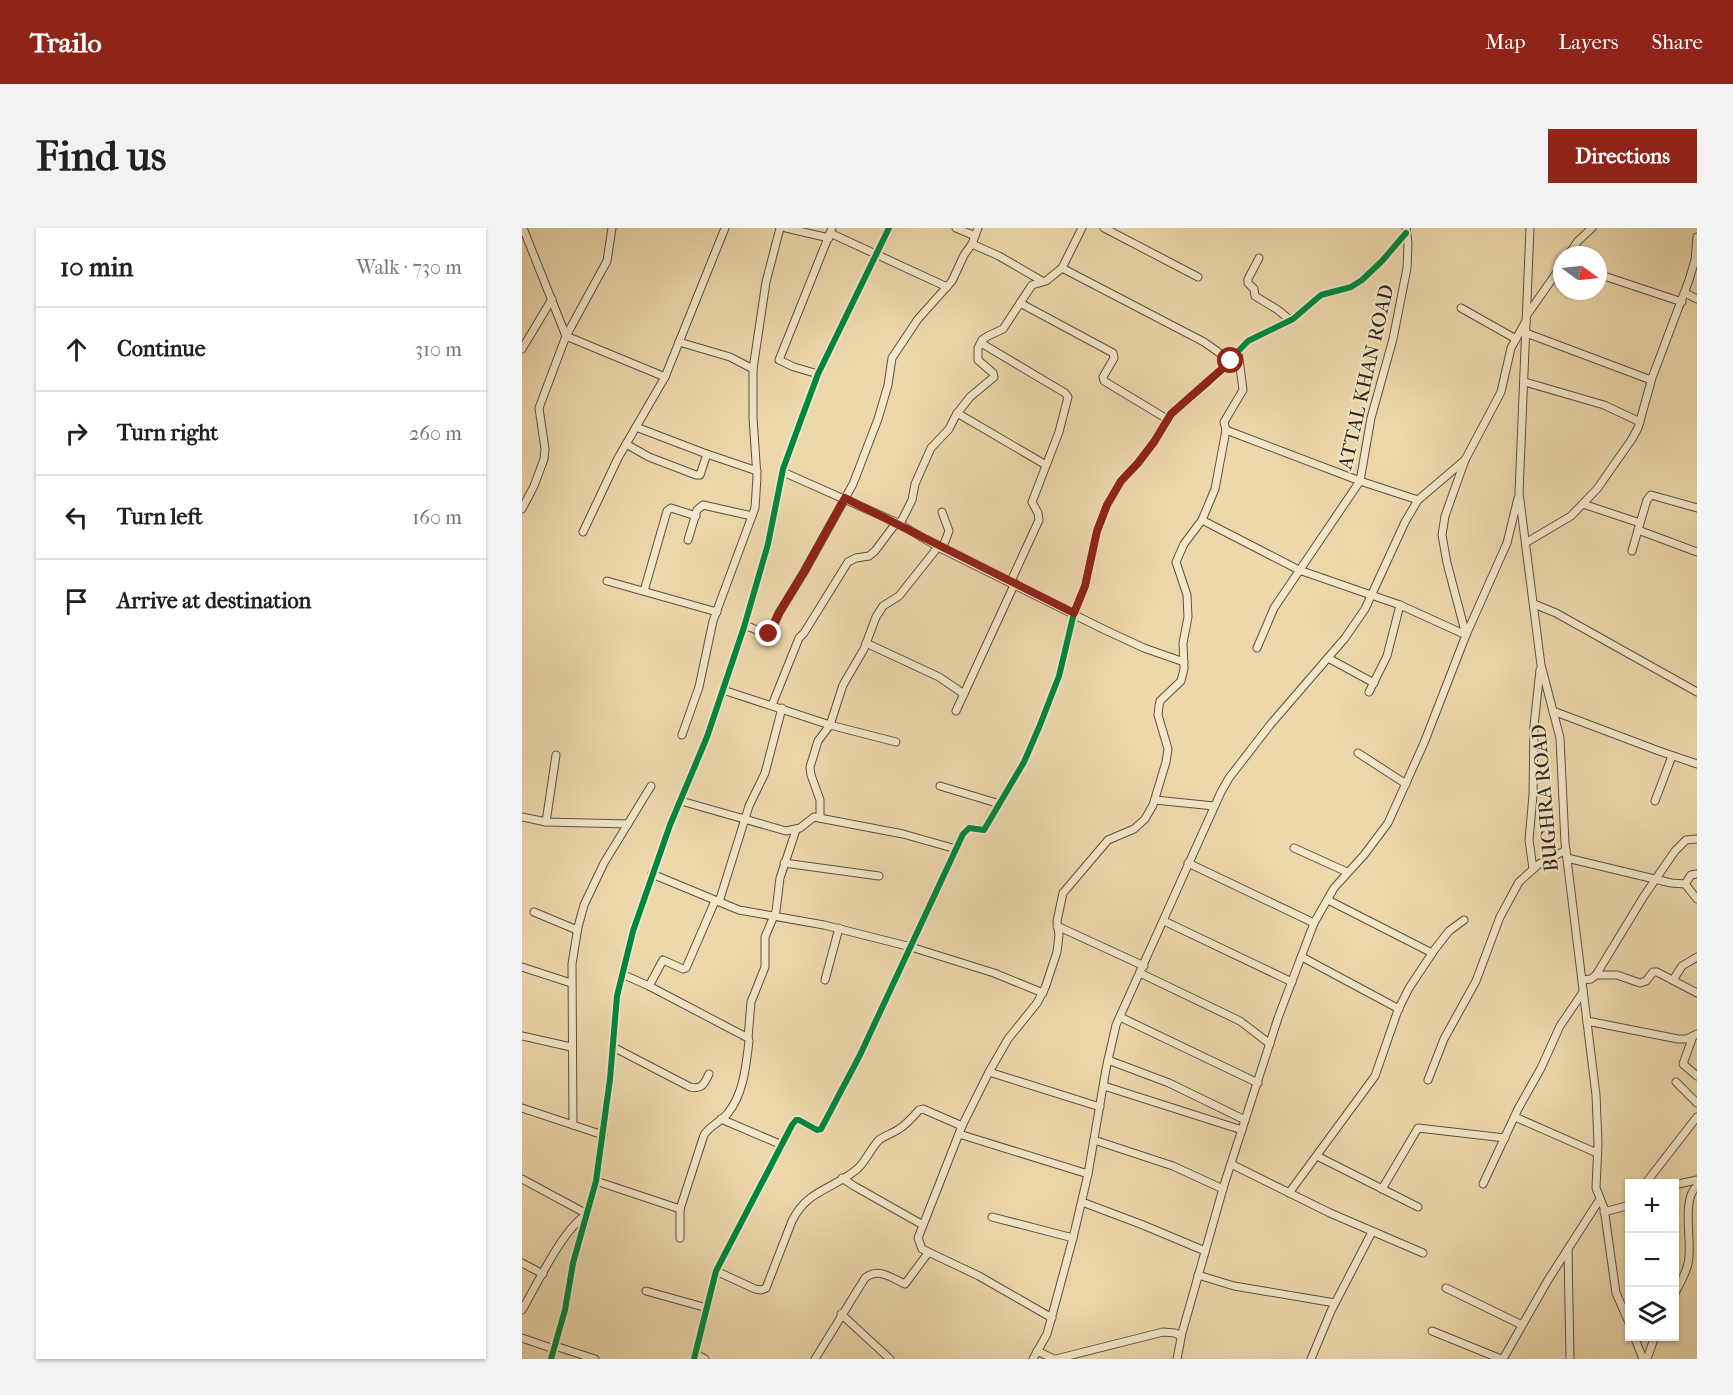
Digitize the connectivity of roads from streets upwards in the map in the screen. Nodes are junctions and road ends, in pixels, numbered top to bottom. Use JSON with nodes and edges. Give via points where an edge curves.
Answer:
{"nodes":[{"id":1,"x":523,"y":228,"type":"edge"},
{"id":2,"x":612,"y":228,"type":"edge"},
{"id":3,"x":725,"y":228,"type":"edge"},
{"id":4,"x":780,"y":228,"type":"edge"},
{"id":5,"x":786,"y":228,"type":"edge"},
{"id":6,"x":889,"y":228,"type":"edge"},
{"id":7,"x":956,"y":228,"type":"edge"},
{"id":8,"x":978,"y":228,"type":"edge"},
{"id":9,"x":1082,"y":228,"type":"edge"},
{"id":10,"x":1104,"y":228,"type":"edge"},
{"id":11,"x":1530,"y":228,"type":"edge"},
{"id":12,"x":1592,"y":228,"type":"edge"},
{"id":13,"x":1404,"y":230,"type":"edge"},
{"id":14,"x":830,"y":233,"type":"edge"},
{"id":15,"x":1697,"y":237,"type":"edge"},
{"id":16,"x":974,"y":240,"type":"junction"},
{"id":17,"x":1576,"y":246,"type":"edge"},
{"id":18,"x":876,"y":253,"type":"junction"},
{"id":19,"x":1259,"y":258,"type":"dead end"},
{"id":20,"x":1062,"y":268,"type":"junction"},
{"id":21,"x":1198,"y":277,"type":"dead end"},
{"id":22,"x":1607,"y":277,"type":"edge"},
{"id":23,"x":1553,"y":278,"type":"edge"},
{"id":24,"x":1042,"y":281,"type":"junction"},
{"id":25,"x":947,"y":287,"type":"junction"},
{"id":26,"x":1685,"y":293,"type":"junction"},
{"id":27,"x":552,"y":299,"type":"junction"},
{"id":28,"x":1697,"y":299,"type":"edge"},
{"id":29,"x":1682,"y":302,"type":"junction"},
{"id":30,"x":1020,"y":303,"type":"junction"},
{"id":31,"x":1461,"y":308,"type":"dead end"},
{"id":32,"x":1527,"y":317,"type":"junction"},
{"id":33,"x":1290,"y":320,"type":"junction"},
{"id":34,"x":1526,"y":333,"type":"junction"},
{"id":35,"x":566,"y":336,"type":"junction"},
{"id":36,"x":1516,"y":339,"type":"junction"},
{"id":37,"x":679,"y":342,"type":"junction"},
{"id":38,"x":981,"y":343,"type":"junction"},
{"id":39,"x":522,"y":349,"type":"edge"},
{"id":40,"x":1238,"y":351,"type":"junction"},
{"id":41,"x":1231,"y":361,"type":"junction"},
{"id":42,"x":753,"y":369,"type":"junction"},
{"id":43,"x":818,"y":374,"type":"junction"},
{"id":44,"x":665,"y":377,"type":"junction"},
{"id":45,"x":1651,"y":380,"type":"junction"},
{"id":46,"x":1525,"y":382,"type":"junction"},
{"id":47,"x":957,"y":413,"type":"junction"},
{"id":48,"x":1167,"y":419,"type":"junction"},
{"id":49,"x":1640,"y":422,"type":"junction"},
{"id":50,"x":636,"y":427,"type":"junction"},
{"id":51,"x":1226,"y":430,"type":"junction"},
{"id":52,"x":626,"y":444,"type":"junction"},
{"id":53,"x":707,"y":454,"type":"junction"},
{"id":54,"x":1465,"y":460,"type":"junction"},
{"id":55,"x":1046,"y":465,"type":"junction"},
{"id":56,"x":757,"y":471,"type":"junction"},
{"id":57,"x":783,"y":472,"type":"junction"},
{"id":58,"x":1360,"y":481,"type":"junction"},
{"id":59,"x":1520,"y":494,"type":"junction"},
{"id":60,"x":845,"y":498,"type":"junction"},
{"id":61,"x":1418,"y":500,"type":"junction"},
{"id":62,"x":1583,"y":504,"type":"junction"},
{"id":63,"x":1697,"y":508,"type":"edge"},
{"id":64,"x":522,"y":509,"type":"edge"},
{"id":65,"x":942,"y":512,"type":"dead end"},
{"id":66,"x":696,"y":516,"type":"junction"},
{"id":67,"x":752,"y":516,"type":"junction"},
{"id":68,"x":1202,"y":520,"type":"junction"},
{"id":69,"x":898,"y":523,"type":"junction"},
{"id":70,"x":1639,"y":527,"type":"junction"},
{"id":71,"x":583,"y":532,"type":"dead end"},
{"id":72,"x":688,"y":540,"type":"dead end"},
{"id":73,"x":1527,"y":542,"type":"junction"},
{"id":74,"x":940,"y":548,"type":"junction"},
{"id":75,"x":1632,"y":551,"type":"dead end"},
{"id":76,"x":1697,"y":552,"type":"edge"},
{"id":77,"x":1299,"y":570,"type":"junction"},
{"id":78,"x":607,"y":581,"type":"dead end"},
{"id":79,"x":1013,"y":582,"type":"junction"},
{"id":80,"x":644,"y":591,"type":"junction"},
{"id":81,"x":1371,"y":596,"type":"junction"},
{"id":82,"x":1534,"y":604,"type":"junction"},
{"id":83,"x":1400,"y":605,"type":"junction"},
{"id":84,"x":717,"y":612,"type":"junction"},
{"id":85,"x":1074,"y":613,"type":"junction"},
{"id":86,"x":745,"y":625,"type":"junction"},
{"id":87,"x":1466,"y":635,"type":"junction"},
{"id":88,"x":866,"y":643,"type":"junction"},
{"id":89,"x":1257,"y":648,"type":"dead end"},
{"id":90,"x":1328,"y":658,"type":"junction"},
{"id":91,"x":1184,"y":662,"type":"junction"},
{"id":92,"x":1541,"y":665,"type":"junction"},
{"id":93,"x":1374,"y":683,"type":"junction"},
{"id":94,"x":723,"y":690,"type":"junction"},
{"id":95,"x":1369,"y":692,"type":"dead end"},
{"id":96,"x":1697,"y":692,"type":"edge"},
{"id":97,"x":964,"y":694,"type":"junction"},
{"id":98,"x":772,"y":705,"type":"junction"},
{"id":99,"x":782,"y":708,"type":"junction"},
{"id":100,"x":956,"y":711,"type":"dead end"},
{"id":101,"x":1553,"y":711,"type":"junction"},
{"id":102,"x":830,"y":725,"type":"junction"},
{"id":103,"x":682,"y":735,"type":"dead end"},
{"id":104,"x":896,"y":741,"type":"dead end"},
{"id":105,"x":1358,"y":753,"type":"dead end"},
{"id":106,"x":556,"y":755,"type":"dead end"},
{"id":107,"x":1672,"y":756,"type":"junction"},
{"id":108,"x":1697,"y":764,"type":"edge"},
{"id":109,"x":1406,"y":784,"type":"junction"},
{"id":110,"x":651,"y":786,"type":"dead end"},
{"id":111,"x":940,"y":786,"type":"dead end"},
{"id":112,"x":1155,"y":800,"type":"junction"},
{"id":113,"x":681,"y":801,"type":"junction"},
{"id":114,"x":1654,"y":801,"type":"dead end"},
{"id":115,"x":1000,"y":804,"type":"junction"},
{"id":116,"x":1214,"y":806,"type":"junction"},
{"id":117,"x":522,"y":817,"type":"edge"},
{"id":118,"x":820,"y":818,"type":"junction"},
{"id":119,"x":746,"y":819,"type":"junction"},
{"id":120,"x":546,"y":822,"type":"junction"},
{"id":121,"x":628,"y":824,"type":"junction"},
{"id":122,"x":796,"y":830,"type":"junction"},
{"id":123,"x":1697,"y":839,"type":"edge"},
{"id":124,"x":1294,"y":848,"type":"dead end"},
{"id":125,"x":956,"y":849,"type":"junction"},
{"id":126,"x":1567,"y":854,"type":"junction"},
{"id":127,"x":784,"y":863,"type":"junction"},
{"id":128,"x":1188,"y":863,"type":"junction"},
{"id":129,"x":1533,"y":869,"type":"junction"},
{"id":130,"x":1347,"y":872,"type":"junction"},
{"id":131,"x":652,"y":874,"type":"junction"},
{"id":132,"x":1697,"y":874,"type":"edge"},
{"id":133,"x":879,"y":876,"type":"dead end"},
{"id":134,"x":1656,"y":879,"type":"junction"},
{"id":135,"x":1686,"y":884,"type":"junction"},
{"id":136,"x":1697,"y":899,"type":"edge"},
{"id":137,"x":1328,"y":900,"type":"junction"},
{"id":138,"x":717,"y":902,"type":"junction"},
{"id":139,"x":534,"y":912,"type":"dead end"},
{"id":140,"x":774,"y":915,"type":"junction"},
{"id":141,"x":1464,"y":920,"type":"dead end"},
{"id":142,"x":1164,"y":921,"type":"junction"},
{"id":143,"x":1314,"y":923,"type":"junction"},
{"id":144,"x":1058,"y":926,"type":"junction"},
{"id":145,"x":839,"y":928,"type":"junction"},
{"id":146,"x":577,"y":930,"type":"junction"},
{"id":147,"x":911,"y":947,"type":"junction"},
{"id":148,"x":1432,"y":953,"type":"junction"},
{"id":149,"x":1302,"y":957,"type":"junction"},
{"id":150,"x":1697,"y":957,"type":"edge"},
{"id":151,"x":522,"y":967,"type":"edge"},
{"id":152,"x":1142,"y":969,"type":"junction"},
{"id":153,"x":622,"y":974,"type":"junction"},
{"id":154,"x":1596,"y":975,"type":"junction"},
{"id":155,"x":825,"y":980,"type":"dead end"},
{"id":156,"x":1582,"y":980,"type":"junction"},
{"id":157,"x":1673,"y":980,"type":"junction"},
{"id":158,"x":1292,"y":982,"type":"junction"},
{"id":159,"x":571,"y":983,"type":"junction"},
{"id":160,"x":650,"y":986,"type":"junction"},
{"id":161,"x":1583,"y":992,"type":"junction"},
{"id":162,"x":1043,"y":993,"type":"junction"},
{"id":163,"x":1697,"y":993,"type":"edge"},
{"id":164,"x":1399,"y":1009,"type":"junction"},
{"id":165,"x":1120,"y":1017,"type":"junction"},
{"id":166,"x":1587,"y":1021,"type":"junction"},
{"id":167,"x":1695,"y":1035,"type":"edge"},
{"id":168,"x":522,"y":1036,"type":"edge"},
{"id":169,"x":748,"y":1038,"type":"junction"},
{"id":170,"x":1270,"y":1044,"type":"junction"},
{"id":171,"x":571,"y":1047,"type":"junction"},
{"id":172,"x":613,"y":1047,"type":"junction"},
{"id":173,"x":1108,"y":1060,"type":"junction"},
{"id":174,"x":989,"y":1072,"type":"junction"},
{"id":175,"x":709,"y":1074,"type":"dead end"},
{"id":176,"x":1697,"y":1076,"type":"edge"},
{"id":177,"x":1428,"y":1080,"type":"dead end"},
{"id":178,"x":1676,"y":1082,"type":"dead end"},
{"id":179,"x":1258,"y":1083,"type":"junction"},
{"id":180,"x":1104,"y":1086,"type":"junction"},
{"id":181,"x":1697,"y":1103,"type":"edge"},
{"id":182,"x":1100,"y":1107,"type":"junction"},
{"id":183,"x":522,"y":1108,"type":"edge"},
{"id":184,"x":1515,"y":1117,"type":"junction"},
{"id":185,"x":1697,"y":1117,"type":"edge"},
{"id":186,"x":721,"y":1119,"type":"junction"},
{"id":187,"x":1245,"y":1120,"type":"junction"},
{"id":188,"x":573,"y":1125,"type":"junction"},
{"id":189,"x":962,"y":1126,"type":"junction"},
{"id":190,"x":1242,"y":1130,"type":"junction"},
{"id":191,"x":959,"y":1134,"type":"junction"},
{"id":192,"x":603,"y":1135,"type":"junction"},
{"id":193,"x":1505,"y":1138,"type":"junction"},
{"id":194,"x":1094,"y":1140,"type":"junction"},
{"id":195,"x":782,"y":1144,"type":"junction"},
{"id":196,"x":1597,"y":1153,"type":"junction"},
{"id":197,"x":1317,"y":1156,"type":"junction"},
{"id":198,"x":1231,"y":1164,"type":"junction"},
{"id":199,"x":1088,"y":1174,"type":"junction"},
{"id":200,"x":842,"y":1178,"type":"junction"},
{"id":201,"x":522,"y":1179,"type":"edge"},
{"id":202,"x":1649,"y":1179,"type":"edge"},
{"id":203,"x":1697,"y":1180,"type":"edge"},
{"id":204,"x":597,"y":1181,"type":"junction"},
{"id":205,"x":1483,"y":1184,"type":"dead end"},
{"id":206,"x":1679,"y":1184,"type":"edge"},
{"id":207,"x":1697,"y":1186,"type":"edge"},
{"id":208,"x":1382,"y":1189,"type":"junction"},
{"id":209,"x":1223,"y":1190,"type":"junction"},
{"id":210,"x":1289,"y":1193,"type":"junction"},
{"id":211,"x":1600,"y":1199,"type":"junction"},
{"id":212,"x":1082,"y":1202,"type":"junction"},
{"id":213,"x":1625,"y":1205,"type":"edge"},
{"id":214,"x":1418,"y":1207,"type":"dead end"},
{"id":215,"x":680,"y":1209,"type":"junction"},
{"id":216,"x":1604,"y":1212,"type":"junction"},
{"id":217,"x":587,"y":1214,"type":"junction"},
{"id":218,"x":992,"y":1217,"type":"dead end"},
{"id":219,"x":923,"y":1225,"type":"junction"},
{"id":220,"x":1372,"y":1232,"type":"junction"},
{"id":221,"x":680,"y":1238,"type":"dead end"},
{"id":222,"x":1073,"y":1238,"type":"junction"},
{"id":223,"x":1568,"y":1249,"type":"junction"},
{"id":224,"x":1205,"y":1251,"type":"junction"},
{"id":225,"x":928,"y":1253,"type":"junction"},
{"id":226,"x":1423,"y":1253,"type":"dead end"},
{"id":227,"x":522,"y":1263,"type":"edge"},
{"id":228,"x":716,"y":1271,"type":"junction"},
{"id":229,"x":543,"y":1274,"type":"junction"},
{"id":230,"x":1198,"y":1275,"type":"junction"},
{"id":231,"x":1678,"y":1287,"type":"edge"},
{"id":232,"x":1446,"y":1288,"type":"dead end"},
{"id":233,"x":646,"y":1291,"type":"dead end"},
{"id":234,"x":1335,"y":1304,"type":"junction"},
{"id":235,"x":706,"y":1308,"type":"junction"},
{"id":236,"x":522,"y":1310,"type":"edge"},
{"id":237,"x":841,"y":1314,"type":"junction"},
{"id":238,"x":1625,"y":1315,"type":"edge"},
{"id":239,"x":1052,"y":1318,"type":"junction"},
{"id":240,"x":1522,"y":1326,"type":"junction"},
{"id":241,"x":1432,"y":1331,"type":"dead end"},
{"id":242,"x":1181,"y":1336,"type":"junction"},
{"id":243,"x":522,"y":1338,"type":"edge"},
{"id":244,"x":1636,"y":1341,"type":"edge"},
{"id":245,"x":1653,"y":1341,"type":"edge"},
{"id":246,"x":555,"y":1348,"type":"junction"},
{"id":247,"x":1037,"y":1351,"type":"junction"},
{"id":248,"x":695,"y":1357,"type":"edge"},
{"id":249,"x":551,"y":1359,"type":"edge"},
{"id":250,"x":595,"y":1359,"type":"edge"},
{"id":251,"x":705,"y":1359,"type":"edge"},
{"id":252,"x":814,"y":1359,"type":"edge"},
{"id":253,"x":890,"y":1359,"type":"edge"},
{"id":254,"x":1033,"y":1359,"type":"edge"},
{"id":255,"x":1055,"y":1359,"type":"edge"},
{"id":256,"x":1177,"y":1359,"type":"edge"},
{"id":257,"x":1311,"y":1359,"type":"edge"},
{"id":258,"x":1502,"y":1359,"type":"edge"},
{"id":259,"x":1570,"y":1359,"type":"edge"},
{"id":260,"x":1645,"y":1359,"type":"edge"}],
"edges":[{"from":1,"to":27,"type":"street"},
{"from":2,"to":35,"type":"street","via":[[607,261]]},
{"from":3,"to":37,"type":"street"},
{"from":4,"to":42,"type":"street","via":[[766,282]]},
{"from":5,"to":14,"type":"street"},
{"from":6,"to":18,"type":"street"},
{"from":7,"to":16,"type":"street"},
{"from":8,"to":16,"type":"street"},
{"from":9,"to":20,"type":"street"},
{"from":10,"to":21,"type":"street"},
{"from":11,"to":32,"type":"street","name":"BUGHRA ROAD"},
{"from":12,"to":17,"type":"street"},
{"from":13,"to":33,"type":"street","via":[[1362,280],[1321,295]]},
{"from":13,"to":58,"type":"street","name":"ATTAL KHAN ROAD","via":[[1407,268]]},
{"from":14,"to":18,"type":"street"},
{"from":14,"to":43,"type":"street","via":[[779,360]]},
{"from":15,"to":26,"type":"street"},
{"from":16,"to":24,"type":"street"},
{"from":16,"to":25,"type":"street"},
{"from":18,"to":25,"type":"street"},
{"from":18,"to":43,"type":"street"},
{"from":19,"to":33,"type":"street","via":[[1248,283],[1255,296]]},
{"from":20,"to":24,"type":"street"},
{"from":20,"to":41,"type":"street","via":[[1204,342]]},
{"from":22,"to":29,"type":"street"},
{"from":23,"to":32,"type":"street"},
{"from":24,"to":30,"type":"street","via":[[1032,285]]},
{"from":25,"to":60,"type":"street","via":[[918,319],[892,358],[878,419]]},
{"from":26,"to":28,"type":"street"},
{"from":26,"to":29,"type":"street"},
{"from":27,"to":35,"type":"street"},
{"from":27,"to":39,"type":"street"},
{"from":29,"to":45,"type":"street"},
{"from":30,"to":38,"type":"street","via":[[1003,329]]},
{"from":30,"to":48,"type":"street","via":[[1113,353],[1104,381]]},
{"from":31,"to":36,"type":"street"},
{"from":32,"to":34,"type":"street","name":"BUGHRA ROAD"},
{"from":32,"to":36,"type":"street"},
{"from":33,"to":40,"type":"street","via":[[1248,341]]},
{"from":34,"to":45,"type":"street"},
{"from":34,"to":46,"type":"street","name":"BUGHRA ROAD"},
{"from":35,"to":44,"type":"street"},
{"from":35,"to":64,"type":"street","via":[[539,408],[546,448],[544,459]]},
{"from":36,"to":54,"type":"street","via":[[1501,392]]},
{"from":37,"to":42,"type":"street","via":[[730,357]]},
{"from":37,"to":44,"type":"street"},
{"from":38,"to":47,"type":"street","via":[[978,360],[994,377]]},
{"from":38,"to":55,"type":"street","via":[[1067,395]]},
{"from":40,"to":41,"type":"street"},
{"from":40,"to":51,"type":"street","via":[[1244,390],[1224,422]]},
{"from":41,"to":48,"type":"street"},
{"from":42,"to":56,"type":"street"},
{"from":43,"to":57,"type":"street"},
{"from":44,"to":50,"type":"street"},
{"from":45,"to":49,"type":"street"},
{"from":46,"to":49,"type":"street","via":[[1596,403]]},
{"from":46,"to":59,"type":"street","name":"BUGHRA ROAD"},
{"from":47,"to":55,"type":"street"},
{"from":47,"to":69,"type":"street","via":[[949,429],[931,448],[912,500]]},
{"from":48,"to":85,"type":"street","via":[[1107,505]]},
{"from":49,"to":62,"type":"street","via":[[1624,452]]},
{"from":50,"to":52,"type":"street"},
{"from":50,"to":53,"type":"street"},
{"from":51,"to":58,"type":"street"},
{"from":51,"to":68,"type":"street","via":[[1215,489]]},
{"from":52,"to":53,"type":"street","via":[[696,475],[700,475]]},
{"from":52,"to":71,"type":"street"},
{"from":53,"to":56,"type":"street"},
{"from":54,"to":61,"type":"street"},
{"from":54,"to":87,"type":"street","via":[[1442,535]]},
{"from":55,"to":79,"type":"street","via":[[1032,502],[1039,520]]},
{"from":56,"to":67,"type":"street"},
{"from":57,"to":60,"type":"street"},
{"from":57,"to":86,"type":"street"},
{"from":58,"to":61,"type":"street"},
{"from":58,"to":77,"type":"street","name":"ATTAL KHAN ROAD"},
{"from":59,"to":73,"type":"street","name":"BUGHRA ROAD"},
{"from":59,"to":87,"type":"street","via":[[1507,543]]},
{"from":60,"to":69,"type":"street"},
{"from":60,"to":86,"type":"street","via":[[769,634]]},
{"from":61,"to":81,"type":"street"},
{"from":62,"to":70,"type":"street"},
{"from":62,"to":73,"type":"street","via":[[1566,520]]},
{"from":63,"to":70,"type":"street","via":[[1651,495]]},
{"from":65,"to":74,"type":"street","via":[[949,531]]},
{"from":66,"to":67,"type":"street","via":[[703,505]]},
{"from":66,"to":72,"type":"street"},
{"from":66,"to":80,"type":"street","via":[[671,508],[667,511]]},
{"from":67,"to":84,"type":"street"},
{"from":68,"to":77,"type":"street"},
{"from":68,"to":91,"type":"street","via":[[1176,562],[1187,595]]},
{"from":69,"to":74,"type":"street"},
{"from":69,"to":98,"type":"street","via":[[876,551],[848,562],[799,638]]},
{"from":70,"to":75,"type":"street"},
{"from":70,"to":76,"type":"street"},
{"from":73,"to":82,"type":"street","name":"BUGHRA ROAD"},
{"from":74,"to":79,"type":"street"},
{"from":74,"to":88,"type":"street","via":[[899,596],[883,606]]},
{"from":77,"to":81,"type":"street"},
{"from":77,"to":89,"type":"street","name":"ATTAL KHAN ROAD","via":[[1274,608]]},
{"from":78,"to":80,"type":"street"},
{"from":79,"to":85,"type":"street"},
{"from":79,"to":97,"type":"street"},
{"from":80,"to":84,"type":"street"},
{"from":81,"to":83,"type":"street"},
{"from":81,"to":90,"type":"street"},
{"from":82,"to":92,"type":"street","name":"BUGHRA ROAD"},
{"from":82,"to":96,"type":"street"},
{"from":83,"to":87,"type":"street"},
{"from":83,"to":93,"type":"street","via":[[1387,656]]},
{"from":84,"to":103,"type":"street","via":[[699,687]]},
{"from":85,"to":91,"type":"street","via":[[1144,648]]},
{"from":85,"to":115,"type":"street","via":[[1059,676],[1024,762]]},
{"from":86,"to":94,"type":"street"},
{"from":87,"to":109,"type":"street"},
{"from":88,"to":97,"type":"street","via":[[939,676]]},
{"from":88,"to":102,"type":"street","via":[[846,679]]},
{"from":90,"to":93,"type":"street"},
{"from":90,"to":116,"type":"street","via":[[1228,778]]},
{"from":91,"to":112,"type":"street","via":[[1180,681],[1160,701],[1158,715],[1168,749]]},
{"from":92,"to":101,"type":"street","name":"BUGHRA ROAD"},
{"from":92,"to":129,"type":"street","via":[[1529,840]]},
{"from":93,"to":95,"type":"street"},
{"from":94,"to":98,"type":"street"},
{"from":94,"to":113,"type":"street"},
{"from":97,"to":100,"type":"street"},
{"from":98,"to":99,"type":"street"},
{"from":99,"to":102,"type":"street"},
{"from":99,"to":119,"type":"street","via":[[765,773]]},
{"from":101,"to":107,"type":"street"},
{"from":101,"to":126,"type":"street","name":"BUGHRA ROAD","via":[[1560,738]]},
{"from":102,"to":104,"type":"street"},
{"from":102,"to":118,"type":"street","via":[[818,741],[810,767],[820,800]]},
{"from":105,"to":109,"type":"street"},
{"from":106,"to":120,"type":"street"},
{"from":107,"to":108,"type":"street"},
{"from":107,"to":114,"type":"street"},
{"from":109,"to":130,"type":"street","via":[[1388,823]]},
{"from":110,"to":121,"type":"street"},
{"from":111,"to":115,"type":"street"},
{"from":112,"to":116,"type":"street"},
{"from":112,"to":144,"type":"street","via":[[1144,819],[1134,829],[1108,840],[1063,893]]},
{"from":113,"to":119,"type":"street"},
{"from":113,"to":131,"type":"street"},
{"from":115,"to":125,"type":"street","via":[[984,830],[967,829]]},
{"from":116,"to":128,"type":"street"},
{"from":117,"to":120,"type":"street"},
{"from":118,"to":122,"type":"street","via":[[814,817]]},
{"from":118,"to":125,"type":"street"},
{"from":119,"to":122,"type":"street","via":[[786,831]]},
{"from":119,"to":138,"type":"street"},
{"from":120,"to":121,"type":"street"},
{"from":121,"to":146,"type":"street","via":[[604,863]]},
{"from":122,"to":127,"type":"street"},
{"from":123,"to":134,"type":"street","via":[[1682,843]]},
{"from":124,"to":130,"type":"street"},
{"from":125,"to":147,"type":"street"},
{"from":126,"to":129,"type":"street"},
{"from":126,"to":134,"type":"street"},
{"from":126,"to":156,"type":"street","name":"BUGHRA ROAD"},
{"from":127,"to":133,"type":"street"},
{"from":127,"to":140,"type":"street"},
{"from":128,"to":142,"type":"street"},
{"from":128,"to":143,"type":"street"},
{"from":129,"to":177,"type":"street","via":[[1519,882],[1505,906],[1476,981],[1444,1039]]},
{"from":130,"to":137,"type":"street"},
{"from":131,"to":138,"type":"street"},
{"from":131,"to":153,"type":"street"},
{"from":132,"to":135,"type":"street","via":[[1690,875]]},
{"from":134,"to":135,"type":"street"},
{"from":134,"to":154,"type":"street"},
{"from":135,"to":136,"type":"street"},
{"from":137,"to":143,"type":"street"},
{"from":137,"to":148,"type":"street"},
{"from":138,"to":140,"type":"street"},
{"from":138,"to":160,"type":"street","via":[[687,968],[663,960]]},
{"from":139,"to":146,"type":"street"},
{"from":140,"to":145,"type":"street"},
{"from":140,"to":169,"type":"street","via":[[765,937],[765,967],[751,1002]]},
{"from":141,"to":148,"type":"street","via":[[1449,931]]},
{"from":142,"to":152,"type":"street"},
{"from":142,"to":158,"type":"street"},
{"from":143,"to":149,"type":"street"},
{"from":144,"to":152,"type":"street"},
{"from":144,"to":162,"type":"street","via":[[1055,961]]},
{"from":145,"to":147,"type":"street"},
{"from":145,"to":155,"type":"street"},
{"from":146,"to":159,"type":"street"},
{"from":147,"to":162,"type":"street"},
{"from":147,"to":195,"type":"street","via":[[821,1130],[796,1120]]},
{"from":148,"to":164,"type":"street"},
{"from":149,"to":158,"type":"street"},
{"from":149,"to":164,"type":"street"},
{"from":150,"to":157,"type":"street","via":[[1682,966]]},
{"from":151,"to":159,"type":"street"},
{"from":152,"to":165,"type":"street"},
{"from":152,"to":170,"type":"street","via":[[1240,1022]]},
{"from":153,"to":160,"type":"street"},
{"from":153,"to":172,"type":"street"},
{"from":154,"to":156,"type":"street"},
{"from":154,"to":157,"type":"street","via":[[1617,975],[1640,983],[1657,972]]},
{"from":156,"to":161,"type":"street","name":"BUGHRA ROAD"},
{"from":157,"to":163,"type":"street"},
{"from":158,"to":170,"type":"street"},
{"from":159,"to":171,"type":"street"},
{"from":160,"to":169,"type":"street"},
{"from":161,"to":166,"type":"street","name":"BUGHRA ROAD"},
{"from":161,"to":184,"type":"street","via":[[1560,1026]]},
{"from":162,"to":174,"type":"street"},
{"from":164,"to":197,"type":"street","via":[[1375,1077]]},
{"from":165,"to":173,"type":"street"},
{"from":165,"to":179,"type":"street"},
{"from":166,"to":167,"type":"street","via":[[1678,1039]]},
{"from":166,"to":196,"type":"street","name":"BUGHRA ROAD","via":[[1596,1095]]},
{"from":167,"to":176,"type":"street","via":[[1683,1064]]},
{"from":168,"to":171,"type":"street"},
{"from":169,"to":186,"type":"street","via":[[742,1084],[733,1106]]},
{"from":170,"to":179,"type":"street"},
{"from":171,"to":188,"type":"street"},
{"from":172,"to":175,"type":"street","via":[[690,1087],[702,1087]]},
{"from":172,"to":192,"type":"street"},
{"from":173,"to":180,"type":"street"},
{"from":173,"to":187,"type":"street","via":[[1169,1083]]},
{"from":174,"to":182,"type":"street"},
{"from":174,"to":189,"type":"street"},
{"from":178,"to":181,"type":"street"},
{"from":179,"to":187,"type":"street"},
{"from":180,"to":182,"type":"street"},
{"from":180,"to":190,"type":"street"},
{"from":182,"to":194,"type":"street"},
{"from":183,"to":188,"type":"street"},
{"from":184,"to":193,"type":"street"},
{"from":184,"to":196,"type":"street"},
{"from":185,"to":202,"type":"street"},
{"from":186,"to":195,"type":"street"},
{"from":186,"to":215,"type":"street","via":[[704,1135]]},
{"from":187,"to":190,"type":"street"},
{"from":188,"to":192,"type":"street"},
{"from":189,"to":191,"type":"street"},
{"from":189,"to":200,"type":"street","via":[[920,1110],[898,1130],[881,1138],[855,1172]]},
{"from":190,"to":198,"type":"street"},
{"from":191,"to":199,"type":"street"},
{"from":191,"to":219,"type":"street"},
{"from":192,"to":204,"type":"street"},
{"from":193,"to":205,"type":"street"},
{"from":193,"to":208,"type":"street","via":[[1418,1128]]},
{"from":194,"to":199,"type":"street"},
{"from":194,"to":209,"type":"street","via":[[1173,1166]]},
{"from":195,"to":228,"type":"street"},
{"from":196,"to":211,"type":"street","name":"BUGHRA ROAD","via":[[1595,1183]]},
{"from":197,"to":208,"type":"street"},
{"from":197,"to":210,"type":"street"},
{"from":198,"to":209,"type":"street"},
{"from":198,"to":210,"type":"street"},
{"from":199,"to":212,"type":"street"},
{"from":200,"to":219,"type":"street"},
{"from":200,"to":228,"type":"street","via":[[808,1199],[796,1212],[766,1288],[754,1288]]},
{"from":201,"to":217,"type":"street"},
{"from":203,"to":206,"type":"street"},
{"from":204,"to":215,"type":"street"},
{"from":204,"to":217,"type":"street"},
{"from":207,"to":231,"type":"street","via":[[1689,1200],[1690,1257]]},
{"from":208,"to":214,"type":"street"},
{"from":209,"to":224,"type":"street"},
{"from":210,"to":220,"type":"street"},
{"from":211,"to":216,"type":"street","name":"BUGHRA ROAD"},
{"from":211,"to":223,"type":"street"},
{"from":212,"to":222,"type":"street"},
{"from":212,"to":224,"type":"street"},
{"from":213,"to":216,"type":"street"},
{"from":215,"to":221,"type":"street"},
{"from":216,"to":238,"type":"street","name":"BUGHRA ROAD","via":[[1612,1275]]},
{"from":217,"to":229,"type":"street","via":[[579,1219]]},
{"from":217,"to":246,"type":"street"},
{"from":218,"to":222,"type":"street"},
{"from":219,"to":225,"type":"street","via":[[918,1238],[922,1250]]},
{"from":220,"to":226,"type":"street"},
{"from":220,"to":234,"type":"street"},
{"from":222,"to":239,"type":"street"},
{"from":223,"to":240,"type":"street"},
{"from":223,"to":259,"type":"street"},
{"from":224,"to":230,"type":"street"},
{"from":225,"to":237,"type":"street","via":[[905,1284],[882,1273],[870,1274]]},
{"from":225,"to":239,"type":"street","via":[[979,1276]]},
{"from":227,"to":229,"type":"street"},
{"from":228,"to":235,"type":"street"},
{"from":229,"to":236,"type":"street"},
{"from":230,"to":234,"type":"street","via":[[1234,1286]]},
{"from":230,"to":242,"type":"street"},
{"from":232,"to":240,"type":"street"},
{"from":233,"to":235,"type":"street"},
{"from":234,"to":257,"type":"street"},
{"from":235,"to":248,"type":"street"},
{"from":237,"to":252,"type":"street"},
{"from":237,"to":253,"type":"street"},
{"from":239,"to":247,"type":"street"},
{"from":240,"to":258,"type":"street"},
{"from":241,"to":258,"type":"street"},
{"from":242,"to":255,"type":"street","via":[[1163,1332]]},
{"from":242,"to":256,"type":"street"},
{"from":243,"to":246,"type":"street"},
{"from":244,"to":260,"type":"street"},
{"from":245,"to":260,"type":"street"},
{"from":246,"to":249,"type":"street"},
{"from":246,"to":250,"type":"street"},
{"from":247,"to":254,"type":"street"},
{"from":247,"to":255,"type":"street"},
{"from":248,"to":251,"type":"street"}]}
